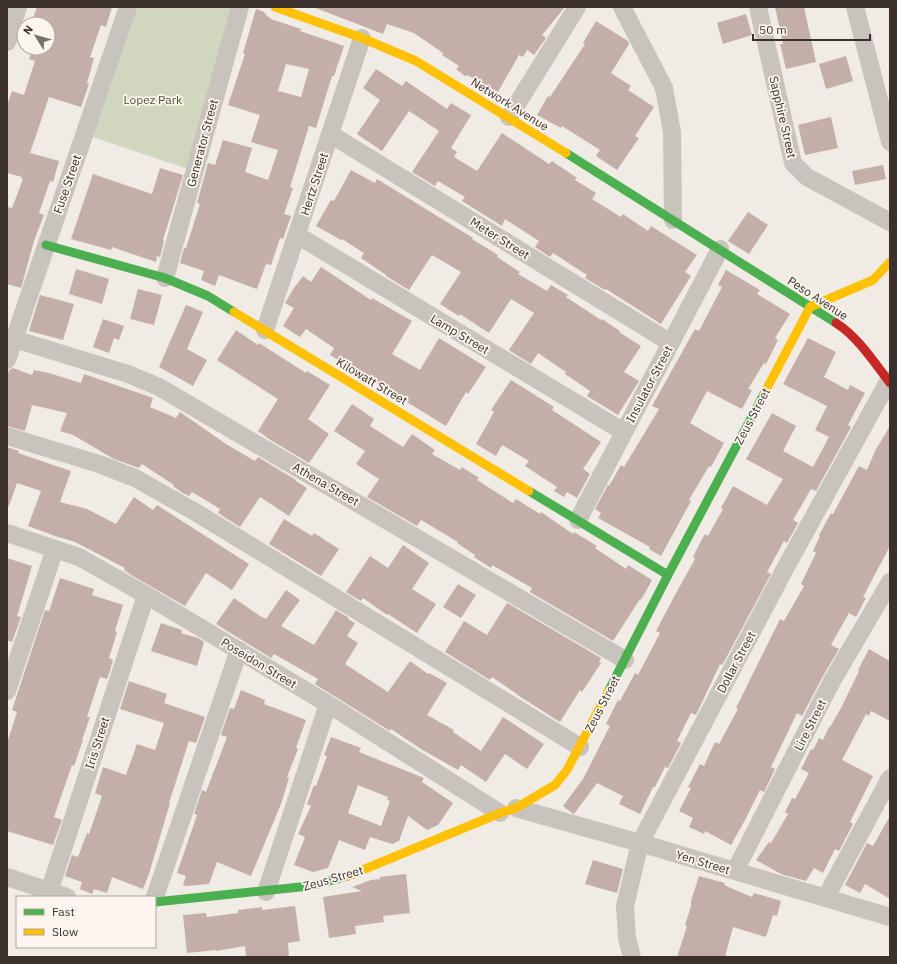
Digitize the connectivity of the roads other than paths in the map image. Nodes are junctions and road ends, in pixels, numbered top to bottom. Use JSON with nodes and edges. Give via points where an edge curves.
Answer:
{"nodes":[{"id":1,"x":18,"y":7,"type":"edge"},
{"id":2,"x":128,"y":7,"type":"edge"},
{"id":3,"x":240,"y":7,"type":"edge"},
{"id":4,"x":275,"y":7,"type":"edge"},
{"id":5,"x":577,"y":7,"type":"edge"},
{"id":6,"x":622,"y":7,"type":"edge"},
{"id":7,"x":758,"y":7,"type":"edge"},
{"id":8,"x":855,"y":7,"type":"edge"},
{"id":9,"x":362,"y":38,"type":"junction"},
{"id":10,"x":7,"y":42,"type":"edge"},
{"id":11,"x":509,"y":117,"type":"junction"},
{"id":12,"x":330,"y":134,"type":"junction"},
{"id":13,"x":890,"y":142,"type":"edge"},
{"id":14,"x":673,"y":220,"type":"junction"},
{"id":15,"x":890,"y":222,"type":"edge"},
{"id":16,"x":297,"y":235,"type":"junction"},
{"id":17,"x":46,"y":245,"type":"junction"},
{"id":18,"x":720,"y":249,"type":"junction"},
{"id":19,"x":890,"y":262,"type":"edge"},
{"id":20,"x":165,"y":278,"type":"junction"},
{"id":21,"x":810,"y":307,"type":"junction"},
{"id":22,"x":265,"y":330,"type":"junction"},
{"id":23,"x":14,"y":339,"type":"junction"},
{"id":24,"x":671,"y":343,"type":"junction"},
{"id":25,"x":7,"y":360,"type":"edge"},
{"id":26,"x":889,"y":382,"type":"edge"},
{"id":27,"x":624,"y":432,"type":"junction"},
{"id":28,"x":7,"y":436,"type":"edge"},
{"id":29,"x":578,"y":520,"type":"junction"},
{"id":30,"x":7,"y":534,"type":"edge"},
{"id":31,"x":55,"y":549,"type":"junction"},
{"id":32,"x":668,"y":575,"type":"junction"},
{"id":33,"x":890,"y":582,"type":"edge"},
{"id":34,"x":146,"y":595,"type":"junction"},
{"id":35,"x":239,"y":650,"type":"junction"},
{"id":36,"x":625,"y":660,"type":"junction"},
{"id":37,"x":7,"y":691,"type":"edge"},
{"id":38,"x":328,"y":704,"type":"junction"},
{"id":39,"x":580,"y":747,"type":"junction"},
{"id":40,"x":890,"y":778,"type":"edge"},
{"id":41,"x":508,"y":810,"type":"junction"},
{"id":42,"x":640,"y":843,"type":"junction"},
{"id":43,"x":735,"y":871,"type":"junction"},
{"id":44,"x":7,"y":877,"type":"edge"},
{"id":45,"x":49,"y":892,"type":"junction"},
{"id":46,"x":266,"y":892,"type":"junction"},
{"id":47,"x":63,"y":896,"type":"edge"},
{"id":48,"x":155,"y":896,"type":"edge"},
{"id":49,"x":826,"y":898,"type":"junction"},
{"id":50,"x":156,"y":902,"type":"edge"},
{"id":51,"x":890,"y":917,"type":"edge"},
{"id":52,"x":632,"y":957,"type":"edge"}],
"edges":[{"from":1,"to":10,"type":"street"},
{"from":2,"to":17,"type":"street","name":"Fuse Street"},
{"from":3,"to":20,"type":"street","name":"Generator Street"},
{"from":4,"to":9,"type":"street","name":"Network Avenue"},
{"from":5,"to":11,"type":"street"},
{"from":6,"to":14,"type":"street","via":[[664,88],[672,132]]},
{"from":7,"to":15,"type":"street","name":"Sapphire Street","via":[[793,163],[807,177]]},
{"from":8,"to":13,"type":"street"},
{"from":9,"to":11,"type":"street","name":"Network Avenue","via":[[416,61]]},
{"from":9,"to":12,"type":"street","name":"Hertz Street"},
{"from":11,"to":14,"type":"street","name":"Network Avenue"},
{"from":12,"to":16,"type":"street","name":"Hertz Street"},
{"from":12,"to":24,"type":"street","name":"Meter Street"},
{"from":14,"to":18,"type":"street","name":"Network Avenue"},
{"from":16,"to":22,"type":"street","name":"Hertz Street"},
{"from":16,"to":27,"type":"street","name":"Lamp Street"},
{"from":17,"to":20,"type":"street","name":"Kilowatt Street"},
{"from":17,"to":23,"type":"street","name":"Fuse Street"},
{"from":18,"to":21,"type":"street","name":"Peso Avenue"},
{"from":18,"to":24,"type":"street","name":"Insulator Street"},
{"from":19,"to":21,"type":"street","via":[[872,280]]},
{"from":20,"to":22,"type":"street","name":"Kilowatt Street","via":[[208,296]]},
{"from":21,"to":26,"type":"street","name":"Peso Avenue","via":[[842,327],[863,348]]},
{"from":21,"to":32,"type":"street","name":"Zeus Street"},
{"from":22,"to":29,"type":"street","name":"Kilowatt Street"},
{"from":23,"to":25,"type":"street","name":"Fuse Street"},
{"from":23,"to":36,"type":"street","name":"Athena Street","via":[[128,374],[159,387]]},
{"from":24,"to":27,"type":"street","name":"Insulator Street"},
{"from":26,"to":42,"type":"street","name":"Dollar Street","via":[[787,565]]},
{"from":27,"to":29,"type":"street","name":"Insulator Street"},
{"from":28,"to":39,"type":"street","via":[[100,464],[135,478],[197,513]]},
{"from":29,"to":32,"type":"street","name":"Kilowatt Street"},
{"from":30,"to":31,"type":"street","name":"Poseidon Street"},
{"from":31,"to":34,"type":"street","name":"Poseidon Street","via":[[79,557]]},
{"from":31,"to":37,"type":"street"},
{"from":32,"to":36,"type":"street","name":"Zeus Street"},
{"from":33,"to":43,"type":"street","name":"Lire Street","via":[[832,681]]},
{"from":34,"to":35,"type":"street","name":"Poseidon Street"},
{"from":34,"to":45,"type":"street","name":"Iris Street"},
{"from":35,"to":38,"type":"street","name":"Poseidon Street"},
{"from":35,"to":48,"type":"street"},
{"from":36,"to":39,"type":"street","name":"Zeus Street"},
{"from":38,"to":41,"type":"street","name":"Poseidon Street"},
{"from":38,"to":46,"type":"street"},
{"from":39,"to":41,"type":"street","name":"Zeus Street","via":[[555,785]]},
{"from":40,"to":49,"type":"street"},
{"from":41,"to":42,"type":"street","name":"Yen Street"},
{"from":41,"to":46,"type":"street","name":"Zeus Street","via":[[353,874],[310,886]]},
{"from":42,"to":43,"type":"street","name":"Yen Street"},
{"from":42,"to":52,"type":"street","name":"Dollar Street","via":[[624,906]]},
{"from":43,"to":49,"type":"street","name":"Yen Street"},
{"from":44,"to":45,"type":"street"},
{"from":45,"to":47,"type":"street"},
{"from":46,"to":50,"type":"street","name":"Zeus Street"},
{"from":49,"to":51,"type":"street","name":"Yen Street"}]}
